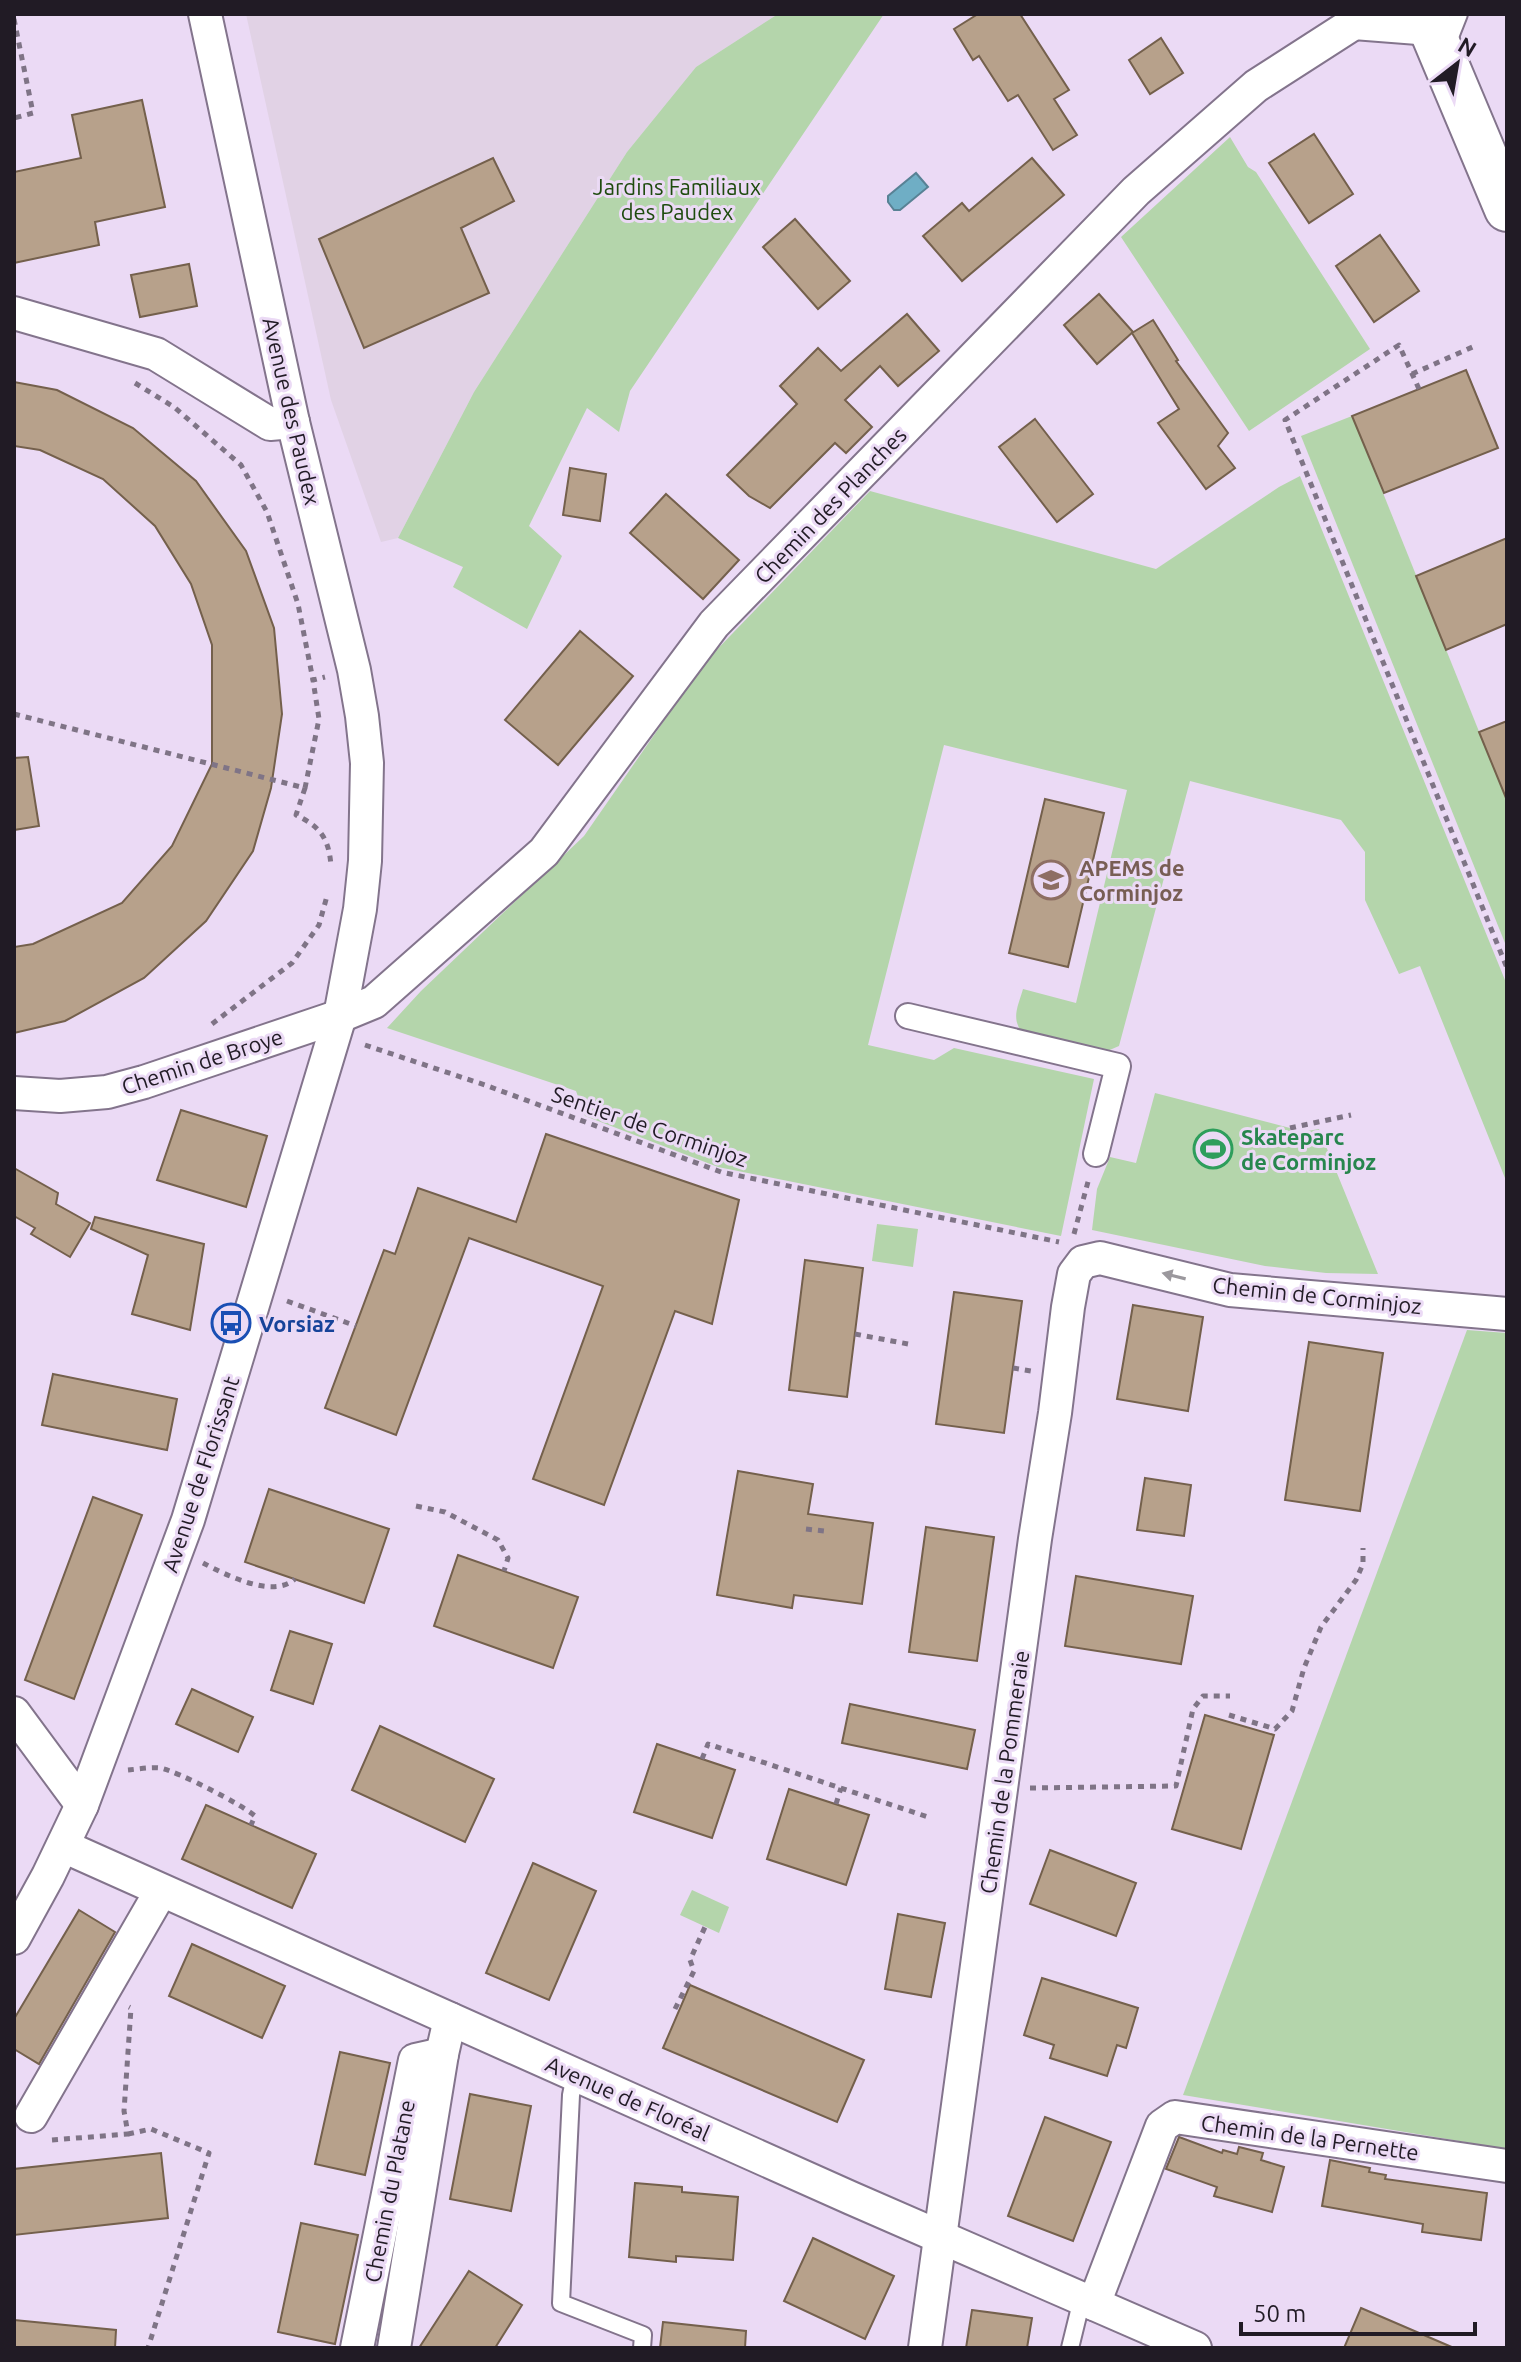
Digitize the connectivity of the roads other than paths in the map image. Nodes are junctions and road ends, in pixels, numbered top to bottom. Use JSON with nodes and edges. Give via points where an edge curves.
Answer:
{"nodes":[{"id":1,"x":205,"y":14,"type":"edge"},
{"id":2,"x":1358,"y":18,"type":"edge"},
{"id":3,"x":1439,"y":28,"type":"edge"},
{"id":4,"x":1507,"y":209,"type":"edge"},
{"id":5,"x":14,"y":313,"type":"edge"},
{"id":6,"x":293,"y":422,"type":"junction"},
{"id":7,"x":368,"y":809,"type":"joint"},
{"id":8,"x":340,"y":1016,"type":"junction"},
{"id":9,"x":908,"y":1016,"type":"dead end"},
{"id":10,"x":14,"y":1093,"type":"edge"},
{"id":11,"x":1096,"y":1154,"type":"road end"},
{"id":12,"x":1068,"y":1307,"type":"joint"},
{"id":13,"x":1507,"y":1314,"type":"edge"},
{"id":14,"x":14,"y":1713,"type":"edge"},
{"id":15,"x":82,"y":1805,"type":"junction"},
{"id":16,"x":63,"y":1846,"type":"junction"},
{"id":17,"x":161,"y":1891,"type":"junction"},
{"id":18,"x":22,"y":1908,"type":"edge"},
{"id":19,"x":450,"y":2019,"type":"junction"},
{"id":20,"x":442,"y":2054,"type":"junction"},
{"id":21,"x":575,"y":2075,"type":"junction"},
{"id":22,"x":37,"y":2129,"type":"road end"},
{"id":23,"x":1507,"y":2166,"type":"edge"},
{"id":24,"x":941,"y":2237,"type":"junction"},
{"id":25,"x":1088,"y":2301,"type":"junction"},
{"id":26,"x":357,"y":2348,"type":"edge"},
{"id":27,"x":394,"y":2348,"type":"edge"},
{"id":28,"x":642,"y":2348,"type":"edge"},
{"id":29,"x":925,"y":2348,"type":"edge"},
{"id":30,"x":1070,"y":2348,"type":"edge"},
{"id":31,"x":1195,"y":2348,"type":"edge"}],
"edges":[{"from":1,"to":6,"type":"street","name":"Avenue des Paudex"},
{"from":2,"to":3,"type":"street","name":"Chemin des Planches"},
{"from":2,"to":8,"type":"street","name":"Chemin des Planches","via":[[1256,86],[1136,191],[714,624],[544,852],[374,1002]]},
{"from":3,"to":4,"type":"main road"},
{"from":5,"to":6,"type":"street","via":[[156,354],[270,424]]},
{"from":6,"to":7,"type":"street","name":"Avenue des Paudex","via":[[354,670]]},
{"from":7,"to":8,"type":"street","name":"Avenue de Florissant","via":[[360,909]]},
{"from":8,"to":10,"type":"street","name":"Chemin de Broye","via":[[107,1092]]},
{"from":8,"to":15,"type":"street","name":"Avenue de Florissant","via":[[188,1520]]},
{"from":9,"to":11,"type":"street","via":[[1118,1066]]},
{"from":13,"to":12,"type":"street","name":"Chemin de Corminjoz","one_way":true,"via":[[1230,1290],[1100,1258],[1083,1262],[1074,1274]]},
{"from":12,"to":24,"type":"street","name":"Chemin de la Pommeraie"},
{"from":14,"to":15,"type":"street"},
{"from":15,"to":16,"type":"street","name":"Avenue de Florissant"},
{"from":16,"to":17,"type":"street","name":"Avenue de Floréal"},
{"from":16,"to":18,"type":"street","name":"Avenue de Florissant"},
{"from":17,"to":19,"type":"street","name":"Avenue de Floréal"},
{"from":17,"to":22,"type":"street"},
{"from":19,"to":20,"type":"street","name":"Chemin du Platane"},
{"from":19,"to":21,"type":"street","name":"Avenue de Floréal"},
{"from":20,"to":26,"type":"street","name":"Chemin du Platane","via":[[415,2060]]},
{"from":20,"to":27,"type":"street","name":"Chemin du Platane"},
{"from":21,"to":24,"type":"street","name":"Avenue de Floréal"},
{"from":21,"to":28,"type":"lane","via":[[561,2303],[643,2335]]},
{"from":23,"to":25,"type":"street","name":"Chemin de la Pernette","via":[[1175,2117],[1162,2126]]},
{"from":24,"to":25,"type":"street","name":"Avenue de Floréal"},
{"from":24,"to":29,"type":"street","name":"Chemin de la Pommeraie"},
{"from":25,"to":30,"type":"lane"},
{"from":25,"to":31,"type":"street","name":"Avenue de Floréal"}]}
